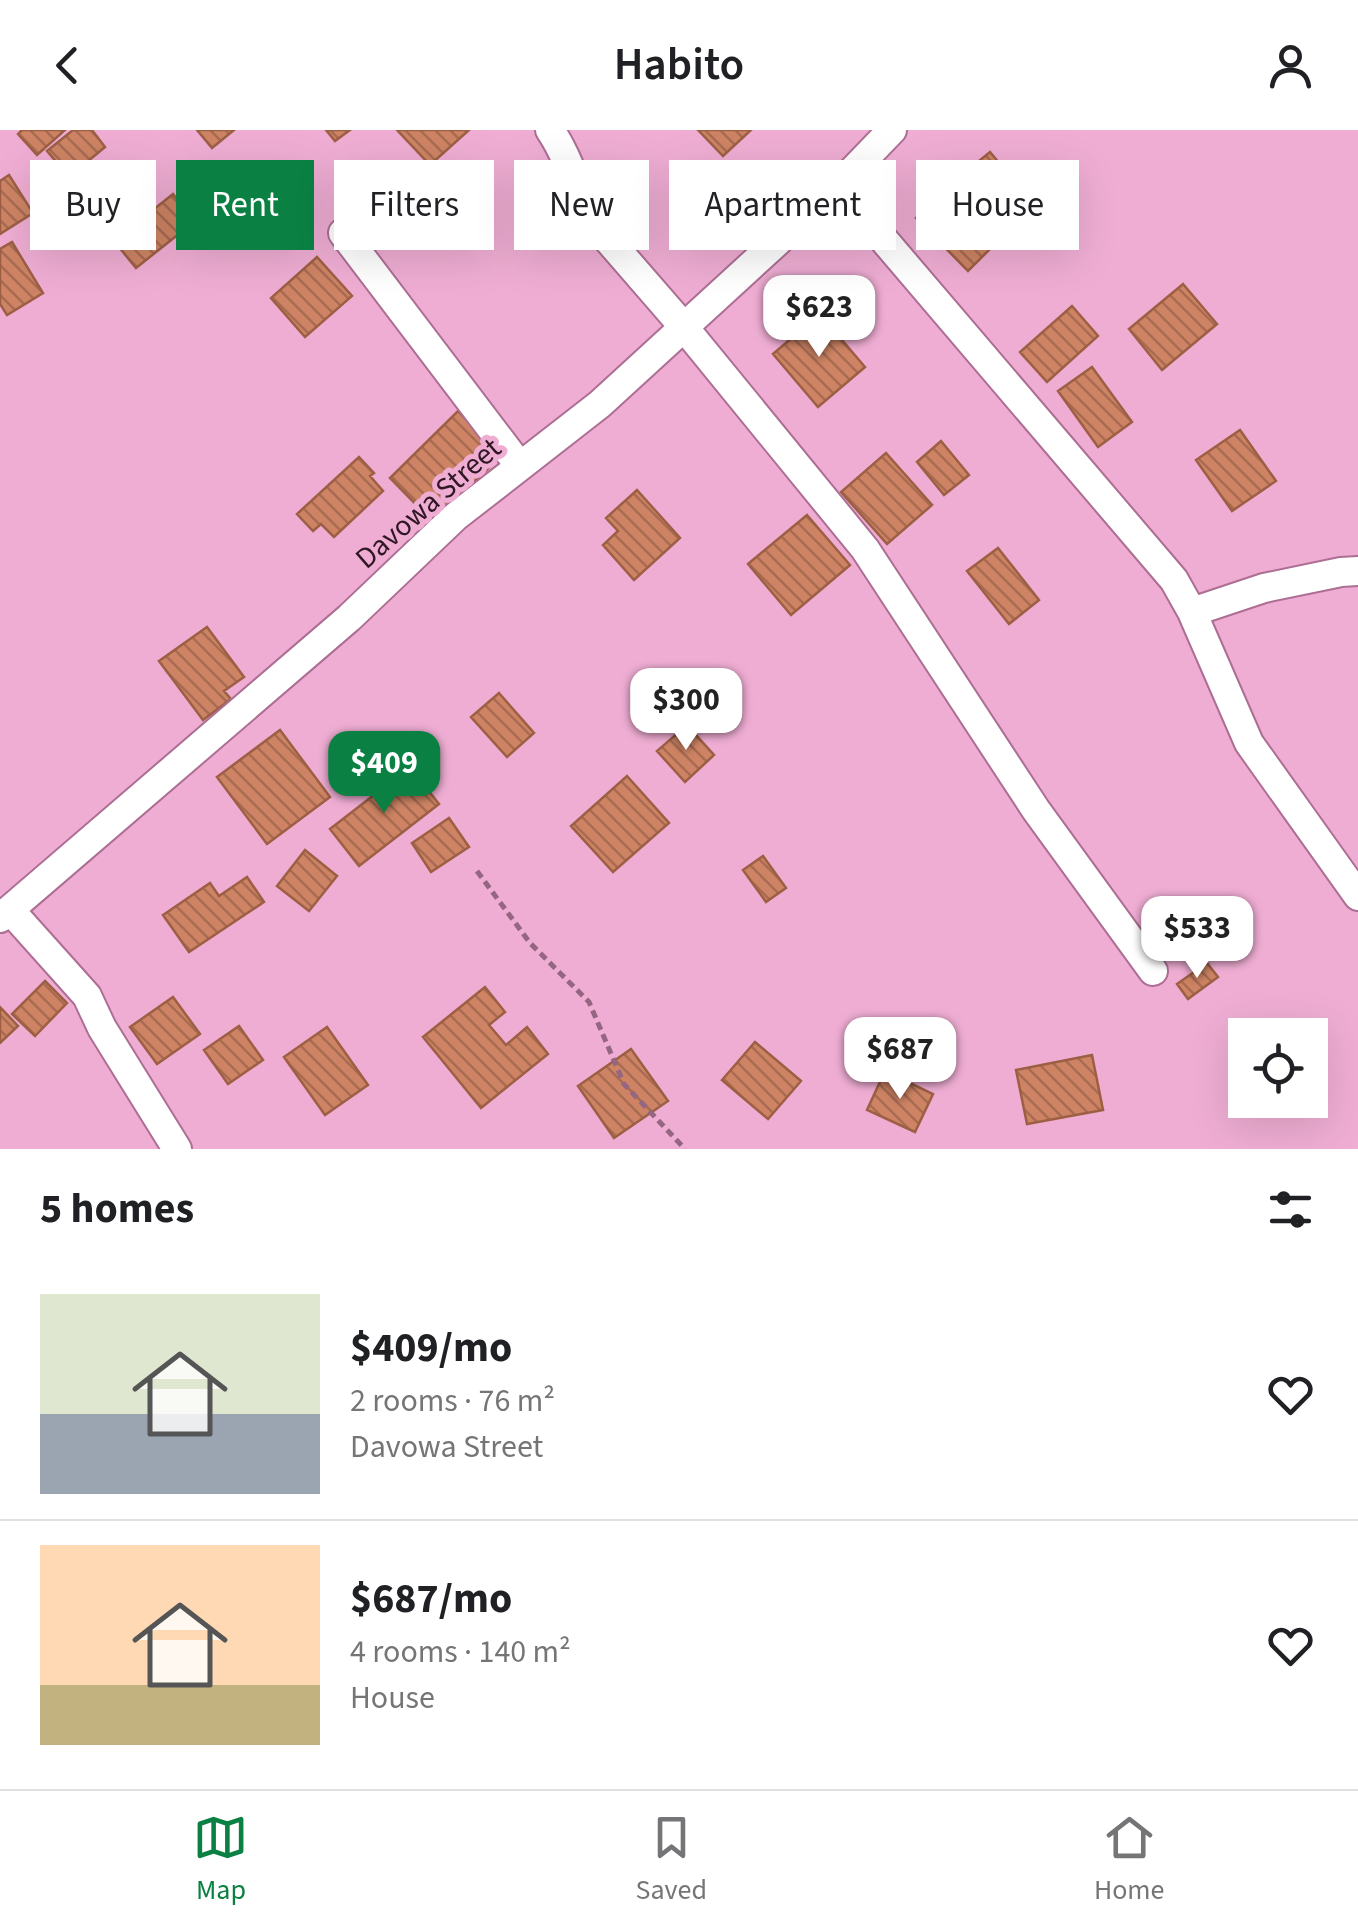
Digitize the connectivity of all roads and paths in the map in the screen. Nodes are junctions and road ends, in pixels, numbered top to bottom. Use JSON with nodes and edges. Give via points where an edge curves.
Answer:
{"nodes":[{"id":1,"x":550,"y":130,"type":"edge"},
{"id":2,"x":892,"y":130,"type":"edge"},
{"id":3,"x":863,"y":160,"type":"edge"},
{"id":4,"x":356,"y":250,"type":"edge"},
{"id":5,"x":767,"y":250,"type":"edge"},
{"id":6,"x":893,"y":250,"type":"edge"},
{"id":7,"x":683,"y":326,"type":"junction"},
{"id":8,"x":518,"y":465,"type":"junction"},
{"id":9,"x":1358,"y":570,"type":"edge"},
{"id":10,"x":1192,"y":612,"type":"junction"},
{"id":11,"x":476,"y":871,"type":"dead end"},
{"id":12,"x":1358,"y":896,"type":"edge"},
{"id":13,"x":5,"y":914,"type":"edge"},
{"id":14,"x":1154,"y":971,"type":"dead end"},
{"id":15,"x":177,"y":1149,"type":"edge"},
{"id":16,"x":685,"y":1149,"type":"edge"}],
"edges":[{"from":1,"to":7,"type":"street","via":[[598,228]]},
{"from":2,"to":3,"type":"street","name":"Davowa Street"},
{"from":4,"to":8,"type":"street"},
{"from":5,"to":7,"type":"street","name":"Davowa Street"},
{"from":6,"to":10,"type":"street","via":[[1174,580]]},
{"from":7,"to":8,"type":"street","name":"Davowa Street","via":[[600,404]]},
{"from":7,"to":14,"type":"street","via":[[864,549],[1036,810]]},
{"from":8,"to":13,"type":"street","name":"Davowa Street"},
{"from":9,"to":10,"type":"street","via":[[1264,588]]},
{"from":10,"to":12,"type":"street","via":[[1249,743]]},
{"from":11,"to":16,"type":"path","via":[[530,943],[590,1002],[624,1084]]},
{"from":13,"to":15,"type":"street","via":[[87,996]]}]}
